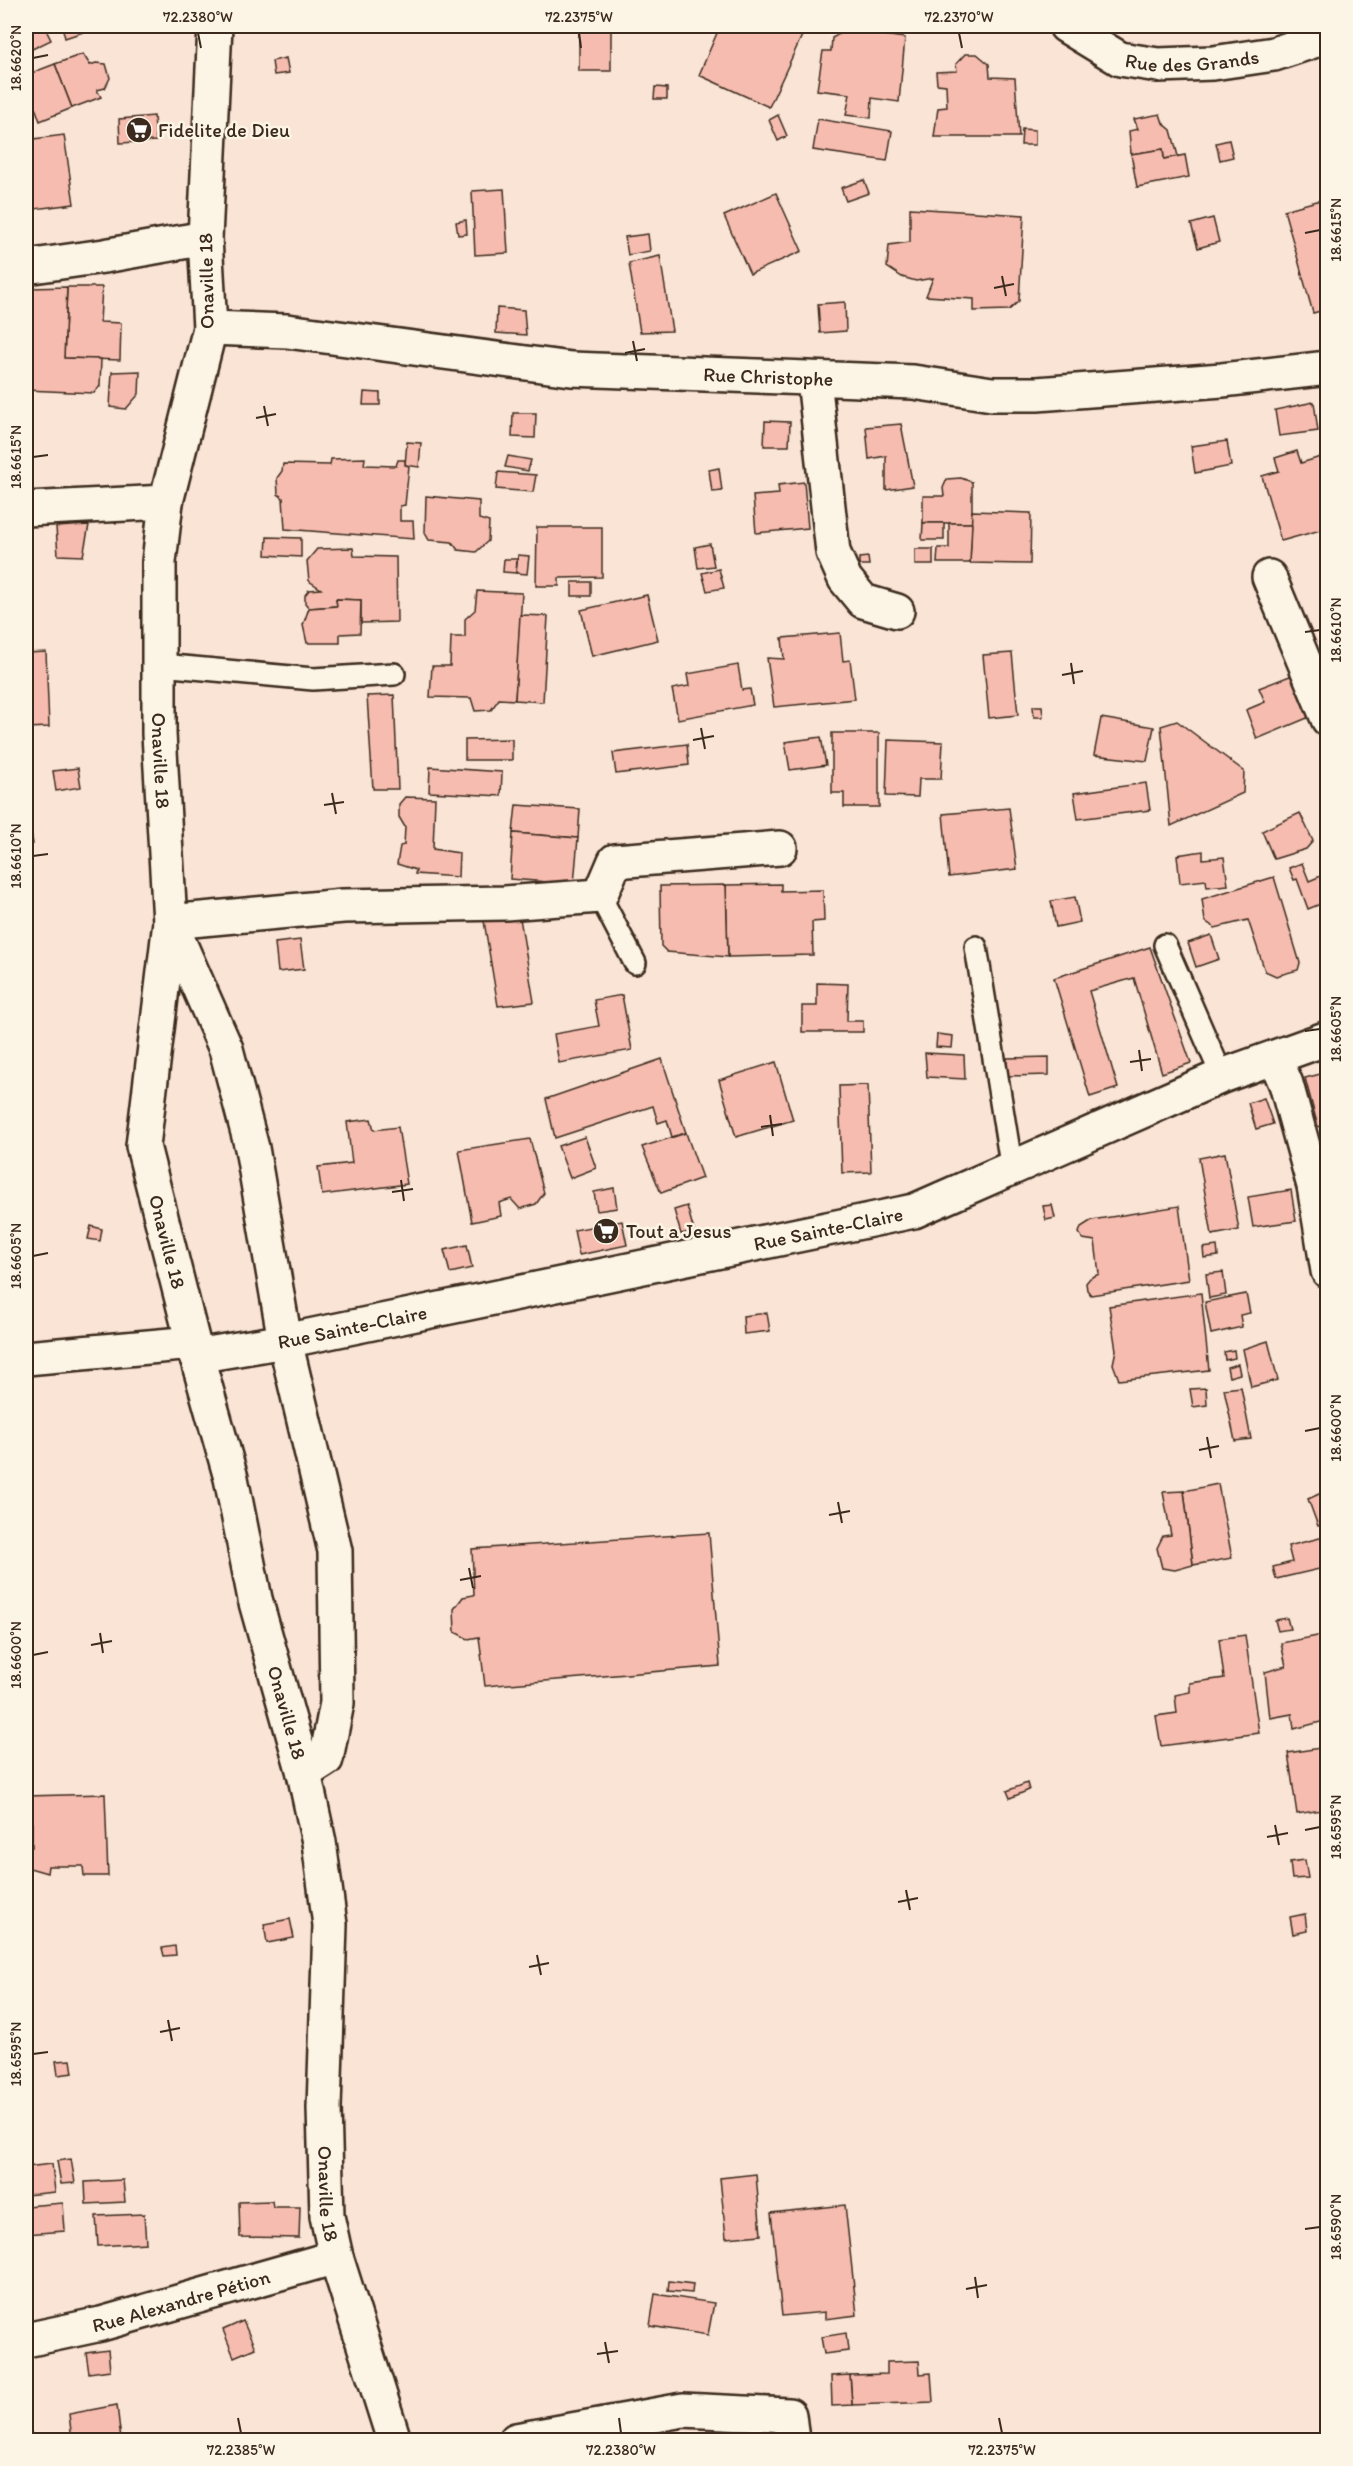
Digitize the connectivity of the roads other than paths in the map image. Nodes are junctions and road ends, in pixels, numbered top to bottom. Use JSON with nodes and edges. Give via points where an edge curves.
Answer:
{"nodes":[{"id":1,"x":215,"y":26,"type":"edge"},
{"id":2,"x":1066,"y":26,"type":"edge"},
{"id":3,"x":1328,"y":36,"type":"edge"},
{"id":4,"x":205,"y":238,"type":"junction"},
{"id":5,"x":26,"y":267,"type":"edge"},
{"id":6,"x":210,"y":328,"type":"junction"},
{"id":7,"x":1328,"y":368,"type":"edge"},
{"id":8,"x":814,"y":379,"type":"junction"},
{"id":9,"x":166,"y":502,"type":"junction"},
{"id":10,"x":26,"y":509,"type":"edge"},
{"id":11,"x":1269,"y":577,"type":"dead end"},
{"id":12,"x":897,"y":611,"type":"dead end"},
{"id":13,"x":161,"y":665,"type":"junction"},
{"id":14,"x":393,"y":674,"type":"dead end"},
{"id":15,"x":1328,"y":719,"type":"edge"},
{"id":16,"x":780,"y":848,"type":"dead end"},
{"id":17,"x":600,"y":896,"type":"junction"},
{"id":18,"x":170,"y":922,"type":"junction"},
{"id":19,"x":1165,"y":945,"type":"dead end"},
{"id":20,"x":976,"y":947,"type":"dead end"},
{"id":21,"x":636,"y":963,"type":"dead end"},
{"id":22,"x":1328,"y":1038,"type":"edge"},
{"id":23,"x":1275,"y":1058,"type":"junction"},
{"id":24,"x":1222,"y":1076,"type":"junction"},
{"id":25,"x":1012,"y":1170,"type":"junction"},
{"id":26,"x":1328,"y":1271,"type":"edge"},
{"id":27,"x":285,"y":1341,"type":"junction"},
{"id":28,"x":194,"y":1349,"type":"junction"},
{"id":29,"x":26,"y":1358,"type":"edge"},
{"id":30,"x":304,"y":1773,"type":"junction"},
{"id":31,"x":336,"y":2257,"type":"junction"},
{"id":32,"x":26,"y":2340,"type":"edge"},
{"id":33,"x":394,"y":2440,"type":"edge"},
{"id":34,"x":516,"y":2440,"type":"edge"},
{"id":35,"x":792,"y":2440,"type":"edge"}],
"edges":[{"from":1,"to":4,"type":"street","name":"Onaville 18"},
{"from":2,"to":3,"type":"street","name":"Rue des Grands","via":[[1120,59],[1158,65],[1213,63],[1274,54]]},
{"from":4,"to":5,"type":"street"},
{"from":4,"to":6,"type":"street","name":"Onaville 18"},
{"from":6,"to":8,"type":"street","name":"Rue Christophe","via":[[287,331],[571,369]]},
{"from":6,"to":9,"type":"street","name":"Onaville 18"},
{"from":7,"to":8,"type":"street","name":"Rue Christophe","via":[[1037,394],[992,393],[913,382]]},
{"from":8,"to":12,"type":"street","via":[[833,552],[845,579],[863,602]]},
{"from":9,"to":10,"type":"street"},
{"from":9,"to":13,"type":"street","name":"Onaville 18","via":[[159,562]]},
{"from":11,"to":15,"type":"street"},
{"from":13,"to":14,"type":"lane","via":[[313,679]]},
{"from":13,"to":18,"type":"street","name":"Onaville 18","via":[[159,734]]},
{"from":16,"to":17,"type":"street","via":[[615,861]]},
{"from":17,"to":18,"type":"street","via":[[505,903],[343,906]]},
{"from":17,"to":21,"type":"lane"},
{"from":18,"to":27,"type":"street","via":[[226,1049],[252,1148]]},
{"from":18,"to":28,"type":"street","name":"Onaville 18","via":[[143,1146]]},
{"from":19,"to":24,"type":"lane"},
{"from":20,"to":25,"type":"lane"},
{"from":22,"to":23,"type":"street","name":"Rue Sainte-Claire"},
{"from":23,"to":24,"type":"street","name":"Rue Sainte-Claire"},
{"from":23,"to":26,"type":"street","via":[[1314,1186]]},
{"from":24,"to":25,"type":"street","name":"Rue Sainte-Claire"},
{"from":25,"to":27,"type":"street","name":"Rue Sainte-Claire","via":[[914,1211]]},
{"from":27,"to":28,"type":"street","name":"Rue Sainte-Claire"},
{"from":27,"to":30,"type":"street","via":[[335,1551],[338,1703],[326,1759]]},
{"from":28,"to":29,"type":"street","name":"Rue Sainte-Claire"},
{"from":28,"to":30,"type":"street","name":"Onaville 18","via":[[231,1478],[255,1599]]},
{"from":30,"to":31,"type":"street","name":"Onaville 18","via":[[319,1842],[330,1925],[324,2108],[327,2216]]},
{"from":31,"to":32,"type":"street","name":"Rue Alexandre Pétion","via":[[101,2324]]},
{"from":31,"to":33,"type":"street","name":"Onaville 18"},
{"from":34,"to":35,"type":"street","via":[[683,2410],[789,2415]]}]}
